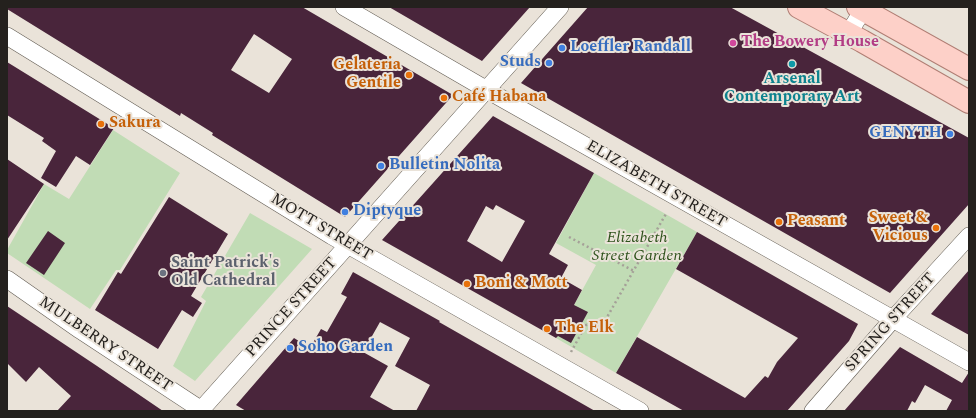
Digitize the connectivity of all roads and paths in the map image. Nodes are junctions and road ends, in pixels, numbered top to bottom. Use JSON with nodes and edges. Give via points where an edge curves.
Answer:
{"nodes":[{"id":1,"x":344,"y":7,"type":"edge"},
{"id":2,"x":560,"y":7,"type":"edge"},
{"id":3,"x":799,"y":7,"type":"edge"},
{"id":4,"x":862,"y":8,"type":"edge"},
{"id":5,"x":848,"y":34,"type":"junction"},
{"id":6,"x":7,"y":36,"type":"edge"},
{"id":7,"x":969,"y":69,"type":"edge"},
{"id":8,"x":486,"y":89,"type":"junction"},
{"id":9,"x":969,"y":102,"type":"edge"},
{"id":10,"x":669,"y":210,"type":"dead end"},
{"id":11,"x":969,"y":236,"type":"edge"},
{"id":12,"x":569,"y":237,"type":"dead end"},
{"id":13,"x":348,"y":245,"type":"junction"},
{"id":14,"x":634,"y":271,"type":"junction"},
{"id":15,"x":7,"y":279,"type":"edge"},
{"id":16,"x":893,"y":319,"type":"junction"},
{"id":17,"x":571,"y":352,"type":"dead end"},
{"id":18,"x":969,"y":362,"type":"edge"},
{"id":19,"x":202,"y":411,"type":"edge"},
{"id":20,"x":640,"y":411,"type":"edge"},
{"id":21,"x":813,"y":411,"type":"edge"}],
"edges":[{"from":1,"to":8,"type":"street","name":"ELIZABETH STREET"},
{"from":2,"to":8,"type":"street","name":"PRINCE STREET"},
{"from":3,"to":5,"type":"main road"},
{"from":4,"to":5,"type":"street"},
{"from":4,"to":7,"type":"main road"},
{"from":5,"to":9,"type":"main road"},
{"from":6,"to":13,"type":"street","name":"MOTT STREET"},
{"from":8,"to":13,"type":"street","name":"PRINCE STREET"},
{"from":8,"to":16,"type":"street","name":"ELIZABETH STREET"},
{"from":10,"to":14,"type":"path"},
{"from":11,"to":16,"type":"street","name":"SPRING STREET"},
{"from":12,"to":14,"type":"path"},
{"from":13,"to":19,"type":"street","name":"PRINCE STREET"},
{"from":13,"to":20,"type":"street","name":"MOTT STREET"},
{"from":14,"to":17,"type":"path","via":[[606,319],[586,325]]},
{"from":15,"to":19,"type":"street","name":"MULBERRY STREET"},
{"from":16,"to":18,"type":"street","name":"ELIZABETH STREET"},
{"from":16,"to":21,"type":"street","name":"SPRING STREET"}]}
